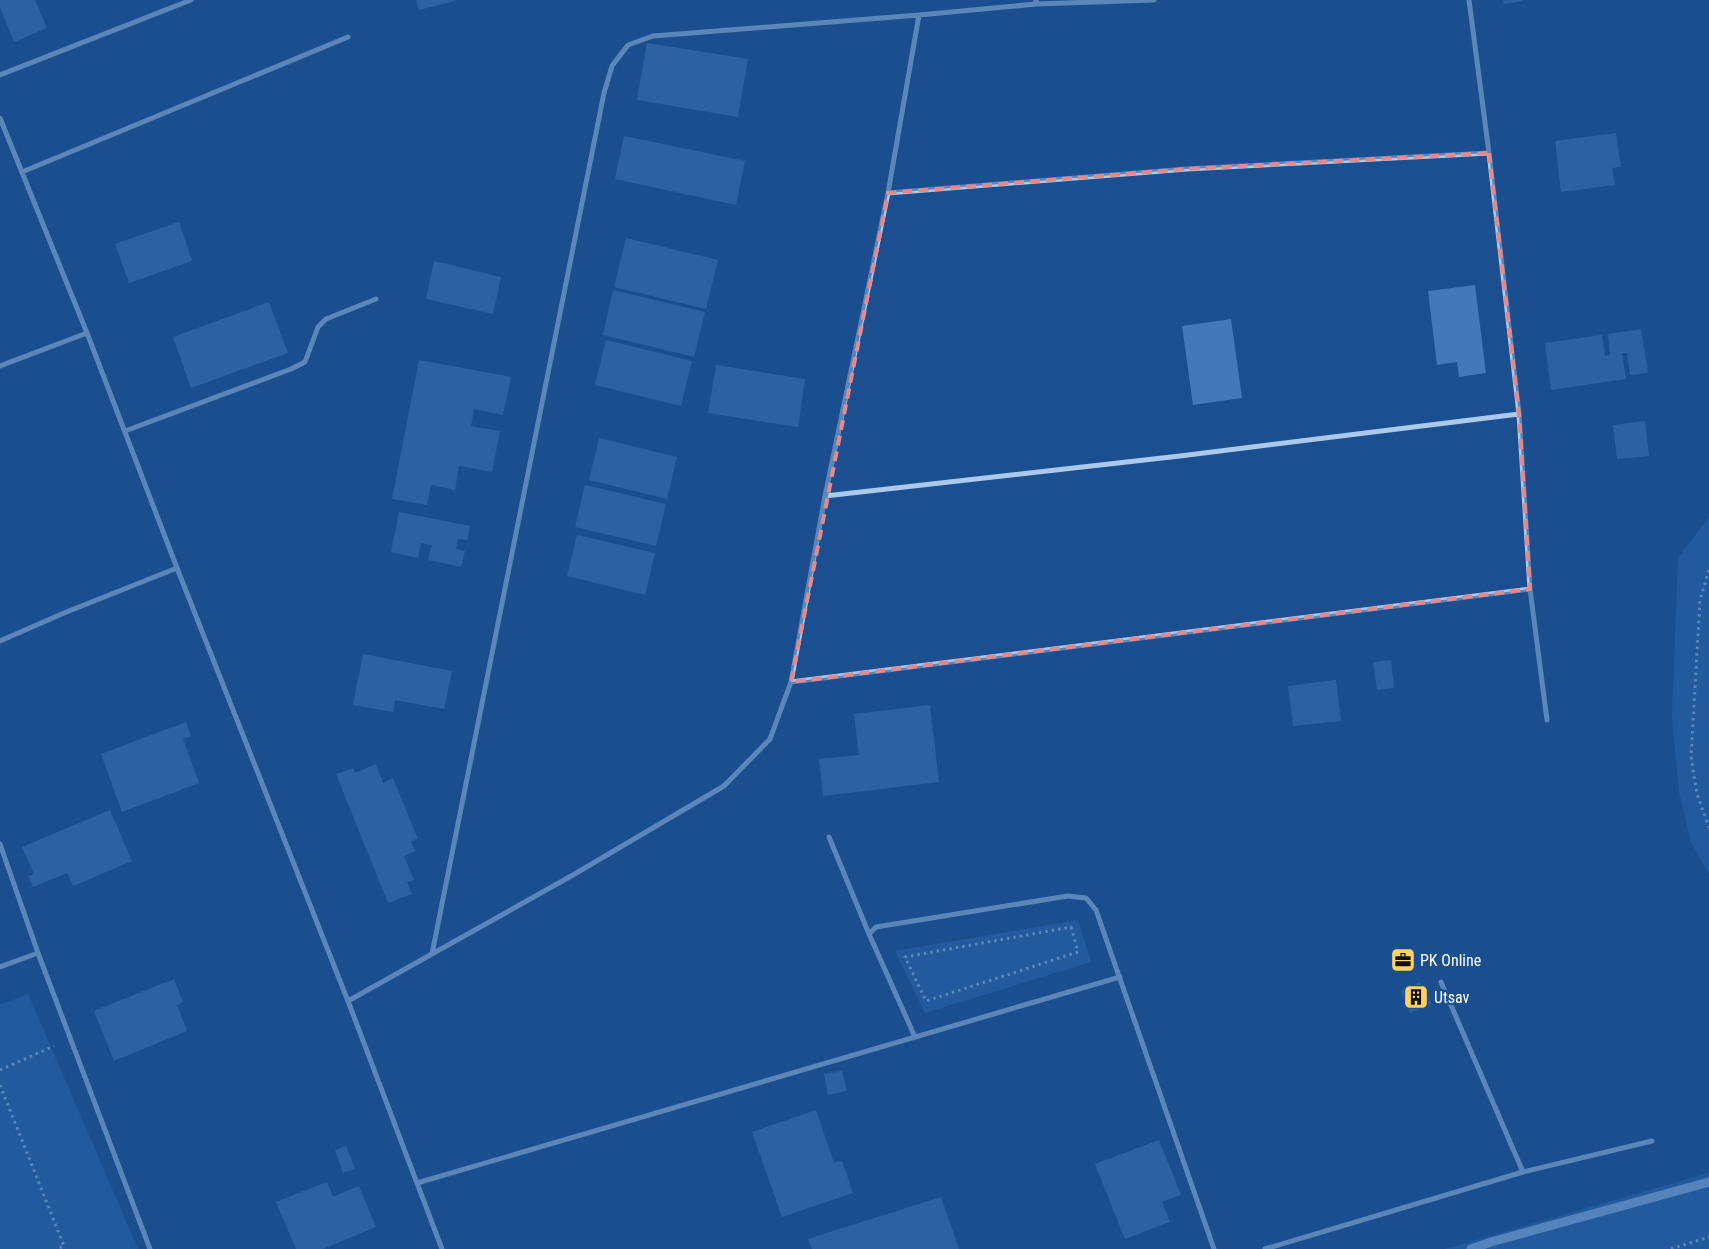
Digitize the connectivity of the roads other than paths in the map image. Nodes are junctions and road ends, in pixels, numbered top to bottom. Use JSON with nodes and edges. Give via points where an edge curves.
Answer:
{"nodes":[{"id":1,"x":191,"y":0,"type":"edge"},
{"id":2,"x":1154,"y":0,"type":"edge"},
{"id":3,"x":1469,"y":0,"type":"edge"},
{"id":4,"x":1036,"y":2,"type":"edge"},
{"id":5,"x":919,"y":15,"type":"junction"},
{"id":6,"x":348,"y":37,"type":"dead end"},
{"id":7,"x":0,"y":76,"type":"edge"},
{"id":8,"x":0,"y":118,"type":"edge"},
{"id":9,"x":1489,"y":153,"type":"junction"},
{"id":10,"x":22,"y":172,"type":"junction"},
{"id":11,"x":888,"y":193,"type":"junction"},
{"id":12,"x":376,"y":300,"type":"dead end"},
{"id":13,"x":87,"y":333,"type":"junction"},
{"id":14,"x":0,"y":366,"type":"edge"},
{"id":15,"x":1519,"y":414,"type":"junction"},
{"id":16,"x":125,"y":431,"type":"junction"},
{"id":17,"x":825,"y":496,"type":"junction"},
{"id":18,"x":177,"y":568,"type":"junction"},
{"id":19,"x":1530,"y":589,"type":"junction"},
{"id":20,"x":0,"y":641,"type":"edge"},
{"id":21,"x":791,"y":682,"type":"junction"},
{"id":22,"x":1546,"y":720,"type":"dead end"},
{"id":23,"x":829,"y":837,"type":"dead end"},
{"id":24,"x":0,"y":844,"type":"edge"},
{"id":25,"x":869,"y":934,"type":"junction"},
{"id":26,"x":38,"y":953,"type":"junction"},
{"id":27,"x":432,"y":954,"type":"junction"},
{"id":28,"x":0,"y":967,"type":"edge"},
{"id":29,"x":1120,"y":977,"type":"junction"},
{"id":30,"x":1441,"y":982,"type":"dead end"},
{"id":31,"x":348,"y":1001,"type":"junction"},
{"id":32,"x":915,"y":1037,"type":"junction"},
{"id":33,"x":1652,"y":1141,"type":"dead end"},
{"id":34,"x":1523,"y":1172,"type":"junction"},
{"id":35,"x":417,"y":1183,"type":"junction"},
{"id":36,"x":150,"y":1249,"type":"edge"},
{"id":37,"x":442,"y":1249,"type":"edge"},
{"id":38,"x":1214,"y":1249,"type":"edge"},
{"id":39,"x":1265,"y":1249,"type":"edge"}],
"edges":[{"from":1,"to":7,"type":"street"},
{"from":2,"to":4,"type":"street"},
{"from":3,"to":9,"type":"street"},
{"from":4,"to":5,"type":"street"},
{"from":5,"to":11,"type":"street"},
{"from":5,"to":27,"type":"street","via":[[653,36],[628,46],[612,66]]},
{"from":6,"to":10,"type":"street"},
{"from":8,"to":10,"type":"street"},
{"from":9,"to":11,"type":"street","via":[[1187,169]]},
{"from":9,"to":15,"type":"street"},
{"from":10,"to":13,"type":"street"},
{"from":11,"to":17,"type":"street"},
{"from":12,"to":16,"type":"street","via":[[326,319],[318,327],[305,362]]},
{"from":13,"to":14,"type":"street"},
{"from":13,"to":16,"type":"street"},
{"from":15,"to":17,"type":"street"},
{"from":15,"to":19,"type":"street"},
{"from":16,"to":18,"type":"street"},
{"from":17,"to":21,"type":"street"},
{"from":18,"to":20,"type":"street"},
{"from":18,"to":31,"type":"street"},
{"from":19,"to":21,"type":"street"},
{"from":19,"to":22,"type":"street"},
{"from":21,"to":27,"type":"street","via":[[770,739],[724,786],[574,876]]},
{"from":23,"to":25,"type":"street"},
{"from":24,"to":26,"type":"street"},
{"from":25,"to":29,"type":"street","via":[[876,927],[1068,896],[1086,898],[1096,910]]},
{"from":25,"to":32,"type":"street"},
{"from":26,"to":28,"type":"street"},
{"from":26,"to":36,"type":"street"},
{"from":27,"to":31,"type":"street"},
{"from":29,"to":32,"type":"street"},
{"from":29,"to":38,"type":"street"},
{"from":30,"to":34,"type":"street"},
{"from":31,"to":35,"type":"street"},
{"from":32,"to":35,"type":"street"},
{"from":33,"to":34,"type":"street"},
{"from":34,"to":39,"type":"street"},
{"from":35,"to":37,"type":"street"}]}
